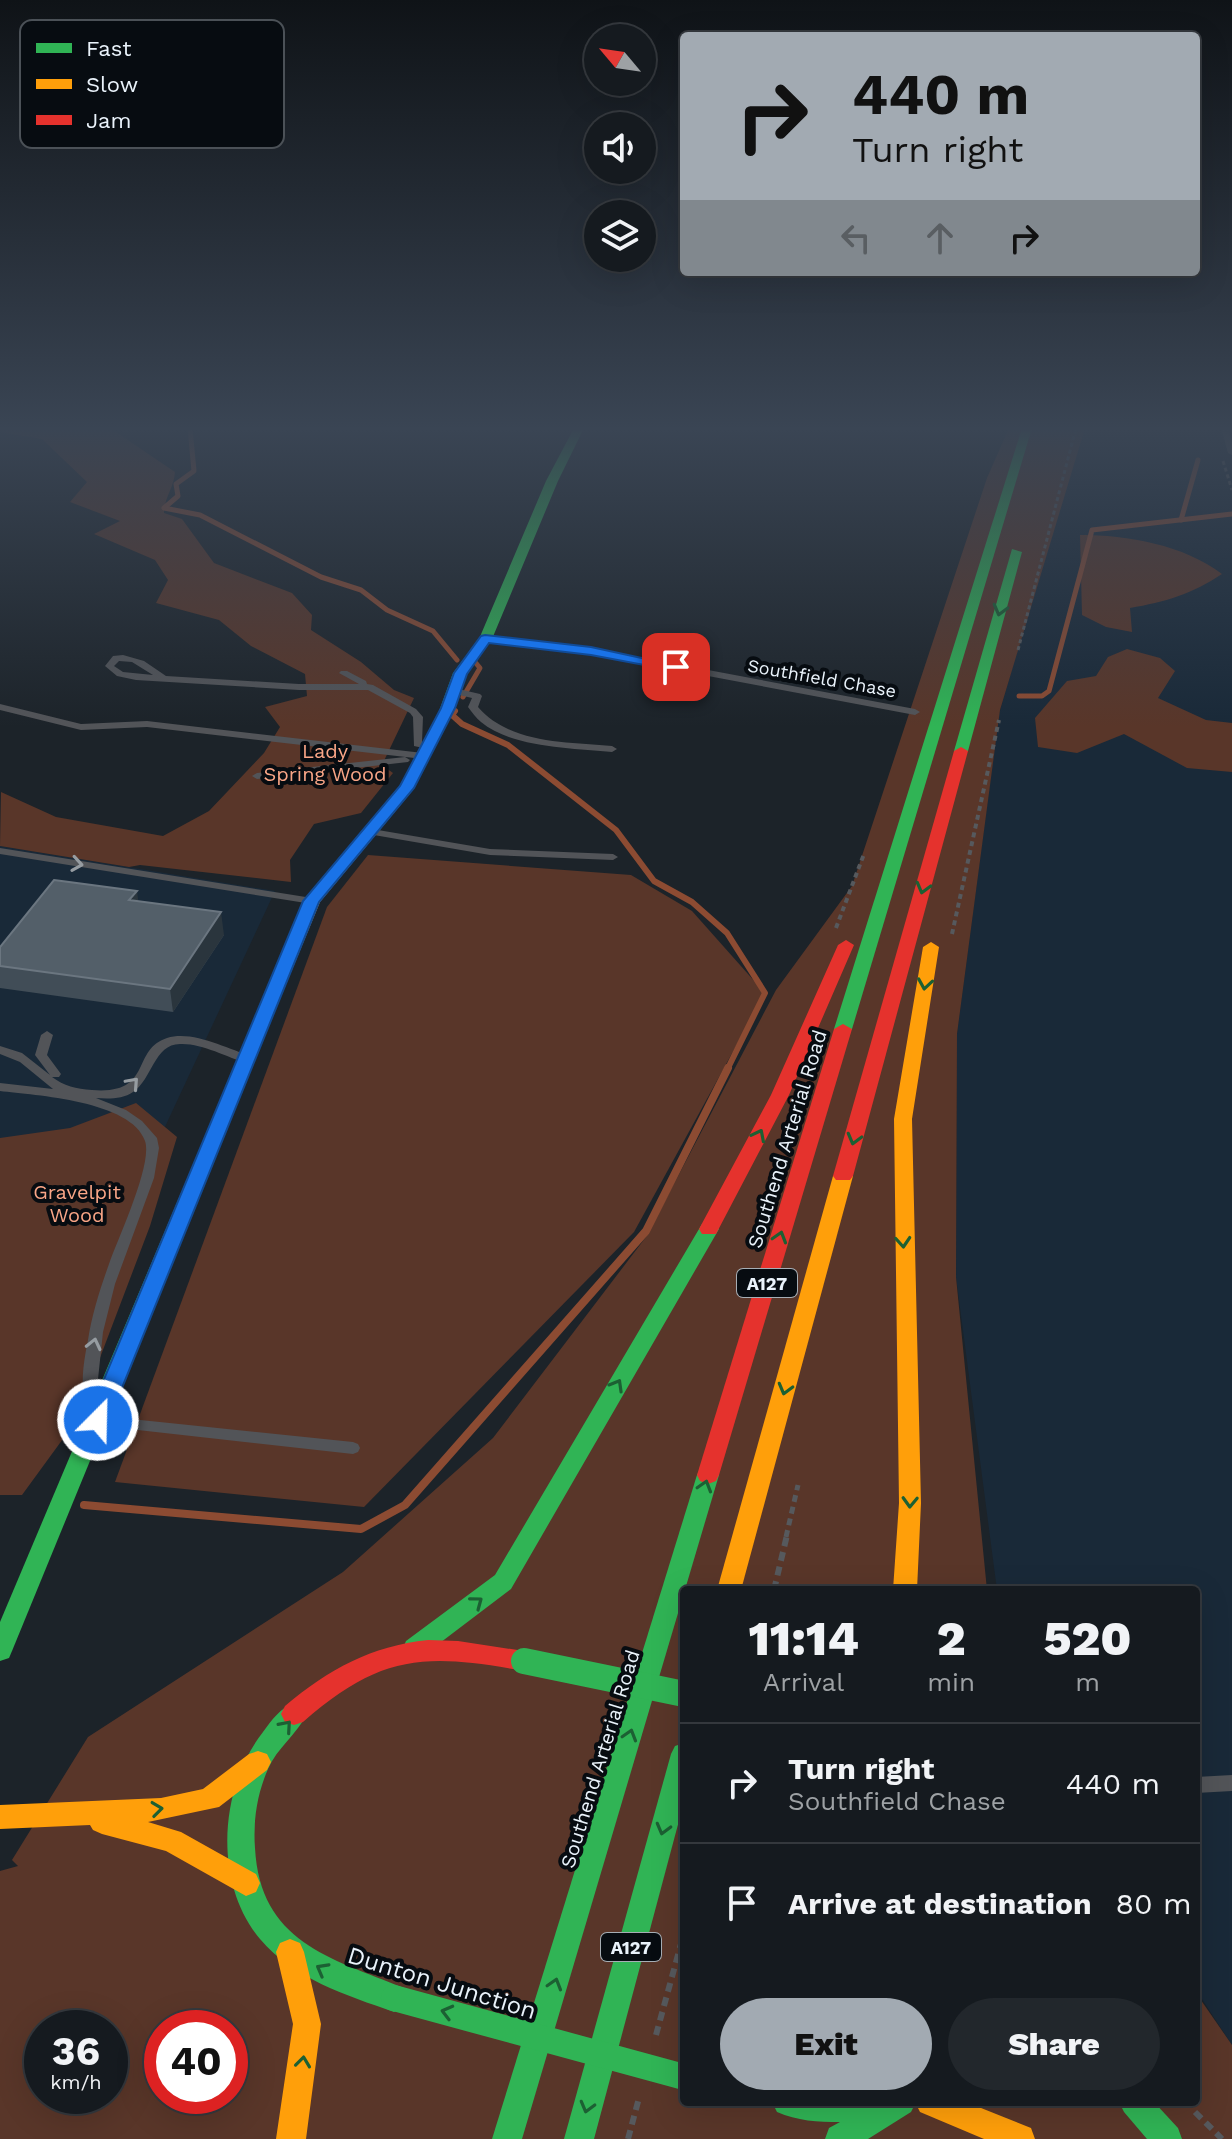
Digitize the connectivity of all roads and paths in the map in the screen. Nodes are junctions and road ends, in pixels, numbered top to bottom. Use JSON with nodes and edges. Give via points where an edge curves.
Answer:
{"nodes":[{"id":1,"x":532,"y":528,"type":"edge"},
{"id":2,"x":996,"y":528,"type":"edge"},
{"id":3,"x":1050,"y":528,"type":"edge"},
{"id":4,"x":1020,"y":538,"type":"dead end"},
{"id":5,"x":485,"y":639,"type":"junction"},
{"id":6,"x":1014,"y":664,"type":"dead end"},
{"id":7,"x":344,"y":673,"type":"dead end"},
{"id":8,"x":163,"y":678,"type":"junction"},
{"id":9,"x":370,"y":687,"type":"junction"},
{"id":10,"x":454,"y":691,"type":"junction"},
{"id":11,"x":0,"y":707,"type":"edge"},
{"id":12,"x":1000,"y":710,"type":"dead end"},
{"id":13,"x":915,"y":712,"type":"dead end"},
{"id":14,"x":938,"y":715,"type":"junction"},
{"id":15,"x":612,"y":749,"type":"dead end"},
{"id":16,"x":424,"y":753,"type":"junction"},
{"id":17,"x":957,"y":768,"type":"junction"},
{"id":18,"x":257,"y":776,"type":"dead end"},
{"id":19,"x":372,"y":832,"type":"junction"},
{"id":20,"x":867,"y":846,"type":"dead end"},
{"id":21,"x":0,"y":851,"type":"edge"},
{"id":22,"x":613,"y":857,"type":"dead end"},
{"id":23,"x":312,"y":901,"type":"junction"},
{"id":24,"x":938,"y":905,"type":"dead end"},
{"id":25,"x":835,"y":929,"type":"dead end"},
{"id":26,"x":933,"y":936,"type":"dead end"},
{"id":27,"x":949,"y":947,"type":"dead end"},
{"id":28,"x":47,"y":1035,"type":"dead end"},
{"id":29,"x":0,"y":1050,"type":"edge"},
{"id":30,"x":247,"y":1059,"type":"junction"},
{"id":31,"x":0,"y":1087,"type":"edge"},
{"id":32,"x":71,"y":1090,"type":"junction"},
{"id":33,"x":98,"y":1420,"type":"junction"},
{"id":34,"x":353,"y":1448,"type":"dead end"},
{"id":35,"x":730,"y":1586,"type":"edge"},
{"id":36,"x":905,"y":1586,"type":"edge"},
{"id":37,"x":415,"y":1648,"type":"junction"},
{"id":38,"x":0,"y":1651,"type":"edge"},
{"id":39,"x":680,"y":1693,"type":"edge"},
{"id":40,"x":258,"y":1762,"type":"junction"},
{"id":41,"x":680,"y":1769,"type":"edge"},
{"id":42,"x":1232,"y":1783,"type":"edge"},
{"id":43,"x":1200,"y":1785,"type":"edge"},
{"id":44,"x":80,"y":1816,"type":"junction"},
{"id":45,"x":0,"y":1817,"type":"edge"},
{"id":46,"x":246,"y":1883,"type":"junction"},
{"id":47,"x":290,"y":1952,"type":"junction"},
{"id":48,"x":680,"y":2076,"type":"edge"},
{"id":49,"x":807,"y":2106,"type":"edge"},
{"id":50,"x":854,"y":2106,"type":"edge"},
{"id":51,"x":894,"y":2106,"type":"edge"},
{"id":52,"x":940,"y":2106,"type":"edge"},
{"id":53,"x":1138,"y":2106,"type":"edge"},
{"id":54,"x":1189,"y":2106,"type":"edge"},
{"id":55,"x":291,"y":2139,"type":"edge"},
{"id":56,"x":507,"y":2139,"type":"edge"},
{"id":57,"x":579,"y":2139,"type":"edge"},
{"id":58,"x":840,"y":2139,"type":"edge"},
{"id":59,"x":1020,"y":2139,"type":"edge"},
{"id":60,"x":1167,"y":2139,"type":"edge"},
{"id":61,"x":1222,"y":2139,"type":"edge"}],
"edges":[{"from":1,"to":5,"type":"main road"},
{"from":2,"to":14,"type":"main road","name":"Southend Arterial Road","number":"A127"},
{"from":3,"to":6,"type":"path"},
{"from":4,"to":17,"type":"main road","number":"A127","one_way":true},
{"from":5,"to":10,"type":"main road","via":[[460,673]]},
{"from":5,"to":13,"type":"lane","name":"Southfield Chase","via":[[591,651]]},
{"from":7,"to":9,"type":"lane"},
{"from":8,"to":8,"type":"lane","via":[[125,657],[109,666],[120,674]]},
{"from":8,"to":9,"type":"lane"},
{"from":9,"to":16,"type":"lane","via":[[418,717],[417,744]]},
{"from":10,"to":15,"type":"lane","via":[[477,696],[473,707],[481,720],[514,735]]},
{"from":10,"to":16,"type":"main road"},
{"from":11,"to":16,"type":"lane","via":[[81,727],[147,724]]},
{"from":12,"to":27,"type":"path"},
{"from":37,"to":14,"type":"main road","one_way":true,"via":[[503,1582],[727,1198],[780,1095],[857,921]]},
{"from":56,"to":14,"type":"main road","name":"Southend Arterial Road","number":"A127","one_way":true},
{"from":16,"to":18,"type":"lane"},
{"from":16,"to":19,"type":"main road","via":[[407,788]]},
{"from":17,"to":24,"type":"main road"},
{"from":17,"to":35,"type":"main road","number":"A127","one_way":true},
{"from":19,"to":22,"type":"lane","via":[[490,852]]},
{"from":19,"to":23,"type":"main road"},
{"from":20,"to":25,"type":"path"},
{"from":21,"to":23,"type":"lane","one_way":true},
{"from":23,"to":30,"type":"main road"},
{"from":26,"to":36,"type":"main road","one_way":true,"via":[[903,1119],[910,1487]]},
{"from":28,"to":32,"type":"lane","via":[[41,1055]]},
{"from":29,"to":32,"type":"lane","via":[[22,1056],[56,1086]]},
{"from":32,"to":30,"type":"lane","one_way":true,"via":[[124,1093],[158,1048],[174,1041]]},
{"from":30,"to":33,"type":"main road"},
{"from":33,"to":31,"type":"lane","one_way":true,"via":[[89,1376],[91,1357],[150,1165],[151,1138],[131,1120],[84,1099]]},
{"from":33,"to":34,"type":"lane"},
{"from":33,"to":38,"type":"main road"},
{"from":37,"to":39,"type":"main road","name":"Dunton Junction","bridge":true,"via":[[465,1649]]},
{"from":40,"to":37,"type":"main road","name":"Dunton Junction","one_way":true,"via":[[288,1722],[326,1687],[374,1658]]},
{"from":44,"to":40,"type":"main road","one_way":true,"via":[[161,1810],[210,1799]]},
{"from":40,"to":46,"type":"main road","name":"Dunton Junction","via":[[244,1826]]},
{"from":41,"to":57,"type":"main road","number":"A127","one_way":true},
{"from":42,"to":43,"type":"lane"},
{"from":44,"to":45,"type":"main road"},
{"from":44,"to":46,"type":"main road","via":[[172,1841]]},
{"from":46,"to":47,"type":"main road","name":"Dunton Junction","via":[[258,1916]]},
{"from":48,"to":47,"type":"main road","name":"Dunton Junction","one_way":true,"bridge":true,"via":[[394,1998]]},
{"from":55,"to":47,"type":"main road","one_way":true,"via":[[307,2024]]},
{"from":49,"to":50,"type":"main road"},
{"from":51,"to":58,"type":"main road"},
{"from":52,"to":59,"type":"main road"},
{"from":53,"to":60,"type":"main road"},
{"from":54,"to":61,"type":"path"}]}
